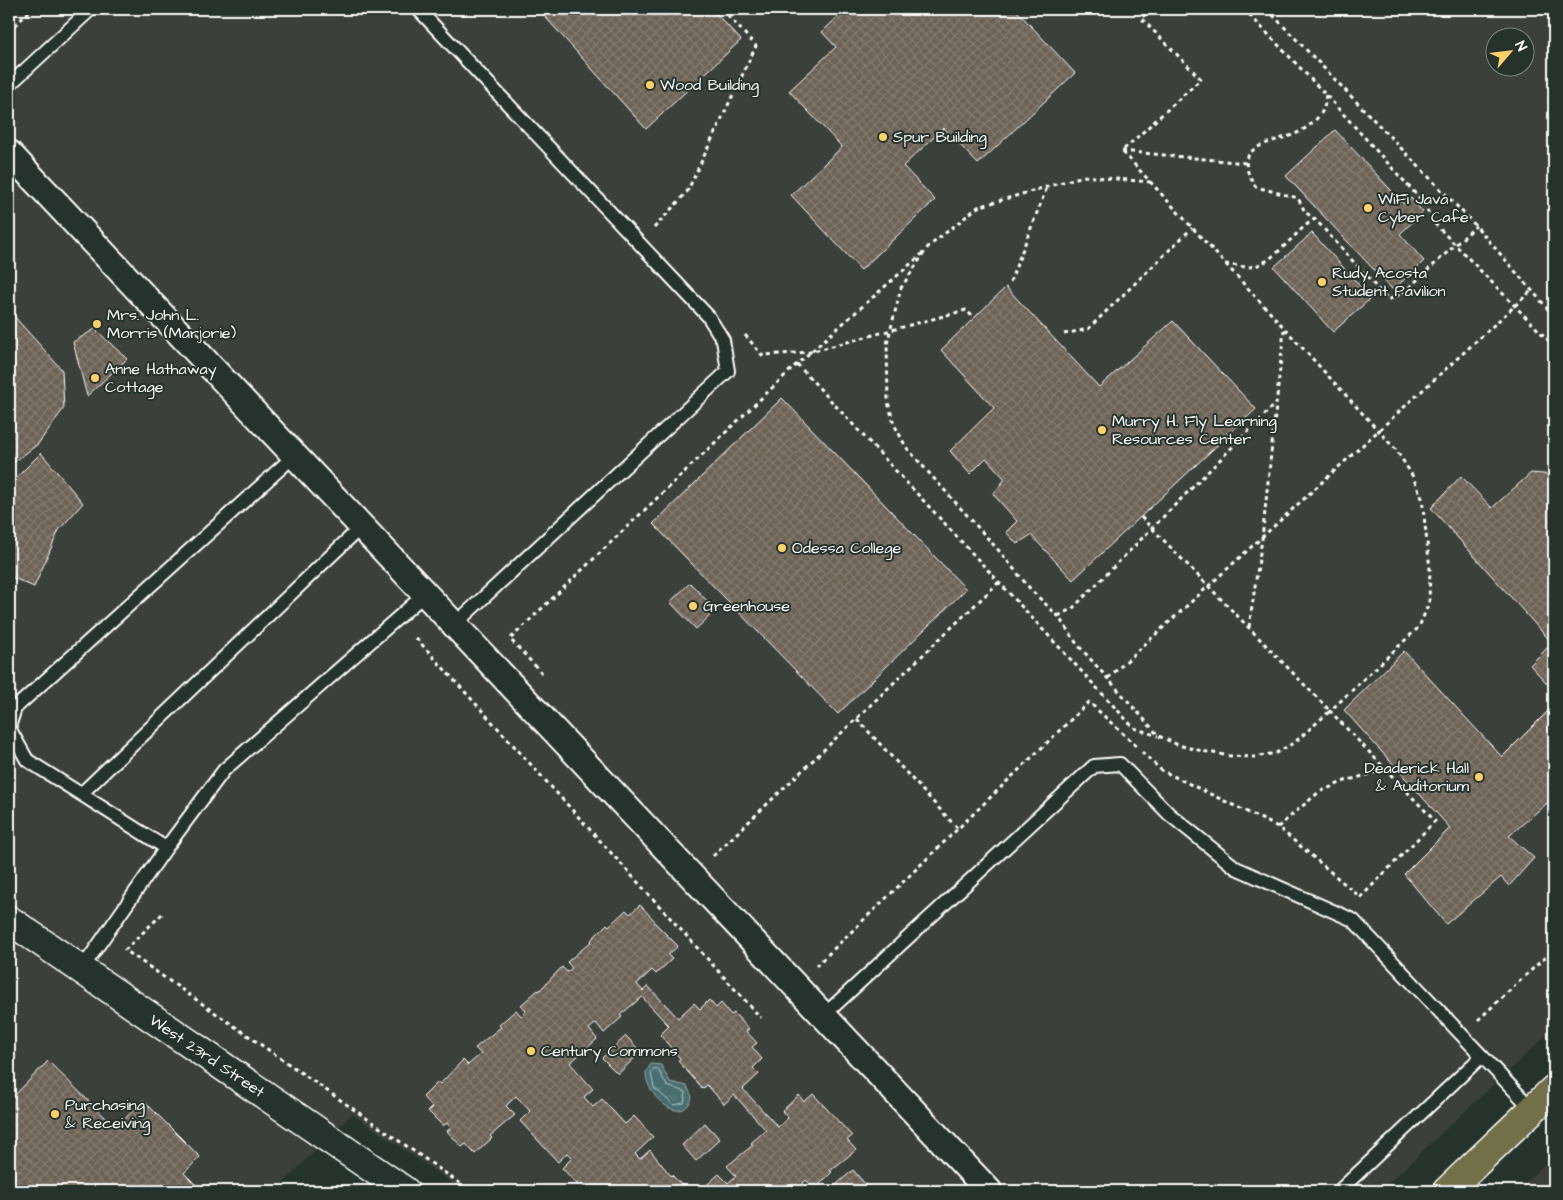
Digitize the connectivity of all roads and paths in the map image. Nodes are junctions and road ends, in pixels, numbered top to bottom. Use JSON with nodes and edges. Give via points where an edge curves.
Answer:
{"nodes":[{"id":1,"x":32,"y":9,"type":"edge"},
{"id":2,"x":91,"y":9,"type":"edge"},
{"id":3,"x":418,"y":9,"type":"edge"},
{"id":4,"x":722,"y":9,"type":"edge"},
{"id":5,"x":1152,"y":9,"type":"edge"},
{"id":6,"x":1244,"y":9,"type":"edge"},
{"id":7,"x":1267,"y":9,"type":"edge"},
{"id":8,"x":9,"y":31,"type":"edge"},
{"id":9,"x":9,"y":85,"type":"edge"},
{"id":10,"x":1326,"y":95,"type":"junction"},
{"id":11,"x":1122,"y":151,"type":"junction"},
{"id":12,"x":9,"y":153,"type":"edge"},
{"id":13,"x":1246,"y":163,"type":"junction"},
{"id":14,"x":1150,"y":182,"type":"junction"},
{"id":15,"x":1048,"y":187,"type":"junction"},
{"id":16,"x":1315,"y":220,"type":"junction"},
{"id":17,"x":1476,"y":226,"type":"junction"},
{"id":18,"x":1192,"y":228,"type":"junction"},
{"id":19,"x":652,"y":230,"type":"dead end"},
{"id":20,"x":1456,"y":245,"type":"junction"},
{"id":21,"x":927,"y":249,"type":"junction"},
{"id":22,"x":1225,"y":264,"type":"junction"},
{"id":23,"x":1010,"y":282,"type":"dead end"},
{"id":24,"x":1531,"y":291,"type":"junction"},
{"id":25,"x":1515,"y":305,"type":"junction"},
{"id":26,"x":1554,"y":316,"type":"edge"},
{"id":27,"x":974,"y":318,"type":"dead end"},
{"id":28,"x":1284,"y":329,"type":"junction"},
{"id":29,"x":890,"y":331,"type":"junction"},
{"id":30,"x":743,"y":333,"type":"dead end"},
{"id":31,"x":1064,"y":334,"type":"dead end"},
{"id":32,"x":1554,"y":346,"type":"edge"},
{"id":33,"x":810,"y":352,"type":"junction"},
{"id":34,"x":797,"y":364,"type":"junction"},
{"id":35,"x":1276,"y":403,"type":"junction"},
{"id":36,"x":1379,"y":431,"type":"junction"},
{"id":37,"x":294,"y":456,"type":"junction"},
{"id":38,"x":1141,"y":517,"type":"dead end"},
{"id":39,"x":361,"y":527,"type":"junction"},
{"id":40,"x":1152,"y":529,"type":"junction"},
{"id":41,"x":1262,"y":539,"type":"junction"},
{"id":42,"x":999,"y":582,"type":"junction"},
{"id":43,"x":1208,"y":586,"type":"junction"},
{"id":44,"x":425,"y":594,"type":"junction"},
{"id":45,"x":1058,"y":616,"type":"junction"},
{"id":46,"x":454,"y":625,"type":"junction"},
{"id":47,"x":1249,"y":627,"type":"junction"},
{"id":48,"x":416,"y":638,"type":"dead end"},
{"id":49,"x":510,"y":639,"type":"dead end"},
{"id":50,"x":1108,"y":678,"type":"junction"},
{"id":51,"x":1330,"y":711,"type":"junction"},
{"id":52,"x":857,"y":719,"type":"junction"},
{"id":53,"x":9,"y":727,"type":"edge"},
{"id":54,"x":1159,"y":736,"type":"junction"},
{"id":55,"x":1386,"y":770,"type":"junction"},
{"id":56,"x":81,"y":794,"type":"junction"},
{"id":57,"x":1278,"y":827,"type":"dead end"},
{"id":58,"x":958,"y":829,"type":"dead end"},
{"id":59,"x":166,"y":848,"type":"junction"},
{"id":60,"x":713,"y":856,"type":"dead end"},
{"id":61,"x":1360,"y":898,"type":"dead end"},
{"id":62,"x":162,"y":914,"type":"dead end"},
{"id":63,"x":9,"y":920,"type":"edge"},
{"id":64,"x":81,"y":970,"type":"junction"},
{"id":65,"x":823,"y":1016,"type":"junction"},
{"id":66,"x":760,"y":1018,"type":"dead end"},
{"id":67,"x":1482,"y":1056,"type":"junction"},
{"id":68,"x":1554,"y":1089,"type":"edge"},
{"id":69,"x":1532,"y":1110,"type":"junction"},
{"id":70,"x":404,"y":1191,"type":"edge"},
{"id":71,"x":471,"y":1191,"type":"edge"},
{"id":72,"x":989,"y":1191,"type":"edge"},
{"id":73,"x":1339,"y":1191,"type":"edge"},
{"id":74,"x":1447,"y":1191,"type":"edge"}],
"edges":[{"from":1,"to":8,"type":"path"},
{"from":2,"to":9,"type":"lane"},
{"from":3,"to":46,"type":"lane","via":[[708,316],[723,340],[728,371]]},
{"from":4,"to":19,"type":"path","via":[[756,46],[687,192]]},
{"from":5,"to":11,"type":"path","via":[[1141,18],[1201,79]]},
{"from":6,"to":10,"type":"path"},
{"from":7,"to":17,"type":"path"},
{"from":10,"to":13,"type":"path","via":[[1323,111],[1308,126],[1288,137],[1261,144],[1250,153]]},
{"from":10,"to":20,"type":"path","via":[[1423,202],[1433,222]]},
{"from":11,"to":13,"type":"path"},
{"from":11,"to":14,"type":"path"},
{"from":12,"to":37,"type":"street"},
{"from":13,"to":16,"type":"path","via":[[1247,174],[1256,187],[1298,198],[1305,212]]},
{"from":14,"to":15,"type":"path","via":[[1083,176]]},
{"from":14,"to":18,"type":"path"},
{"from":15,"to":21,"type":"path","via":[[978,207]]},
{"from":15,"to":23,"type":"path"},
{"from":16,"to":20,"type":"path","via":[[1388,300],[1404,292]]},
{"from":16,"to":22,"type":"path","via":[[1273,256],[1251,267]]},
{"from":17,"to":20,"type":"path"},
{"from":17,"to":24,"type":"path"},
{"from":18,"to":22,"type":"path"},
{"from":18,"to":31,"type":"path","via":[[1088,329]]},
{"from":20,"to":25,"type":"path"},
{"from":21,"to":29,"type":"path","via":[[901,288]]},
{"from":21,"to":33,"type":"path"},
{"from":22,"to":28,"type":"path"},
{"from":24,"to":25,"type":"path"},
{"from":24,"to":26,"type":"path"},
{"from":25,"to":32,"type":"path"},
{"from":25,"to":36,"type":"path"},
{"from":27,"to":29,"type":"path","via":[[966,310]]},
{"from":28,"to":35,"type":"path"},
{"from":28,"to":36,"type":"path"},
{"from":29,"to":33,"type":"path"},
{"from":29,"to":45,"type":"path","via":[[887,344],[888,402],[894,424],[906,447],[1032,591]]},
{"from":30,"to":33,"type":"path","via":[[762,355]]},
{"from":33,"to":34,"type":"path"},
{"from":34,"to":42,"type":"path"},
{"from":34,"to":49,"type":"path"},
{"from":35,"to":40,"type":"path"},
{"from":35,"to":41,"type":"path"},
{"from":36,"to":41,"type":"path"},
{"from":36,"to":51,"type":"path","via":[[1397,451],[1422,498],[1430,570],[1429,602],[1419,627]]},
{"from":37,"to":39,"type":"street"},
{"from":37,"to":53,"type":"lane","via":[[15,708]]},
{"from":38,"to":40,"type":"path"},
{"from":39,"to":44,"type":"street"},
{"from":39,"to":56,"type":"lane"},
{"from":40,"to":43,"type":"path"},
{"from":40,"to":45,"type":"path","via":[[1073,608]]},
{"from":41,"to":43,"type":"path"},
{"from":41,"to":47,"type":"path"},
{"from":42,"to":52,"type":"path"},
{"from":42,"to":54,"type":"path","via":[[1134,728]]},
{"from":43,"to":47,"type":"path"},
{"from":43,"to":50,"type":"path"},
{"from":44,"to":46,"type":"street"},
{"from":44,"to":59,"type":"lane","via":[[224,770]]},
{"from":45,"to":50,"type":"path"},
{"from":46,"to":65,"type":"street"},
{"from":47,"to":51,"type":"path"},
{"from":48,"to":66,"type":"path"},
{"from":50,"to":54,"type":"path"},
{"from":51,"to":54,"type":"path","via":[[1295,742],[1276,753],[1255,757],[1202,751]]},
{"from":51,"to":55,"type":"path"},
{"from":52,"to":58,"type":"path"},
{"from":52,"to":60,"type":"path"},
{"from":53,"to":56,"type":"lane","via":[[27,760]]},
{"from":55,"to":57,"type":"path","via":[[1319,792]]},
{"from":55,"to":61,"type":"path","via":[[1435,821]]},
{"from":56,"to":59,"type":"lane"},
{"from":59,"to":64,"type":"lane"},
{"from":62,"to":71,"type":"path","via":[[126,950]]},
{"from":63,"to":64,"type":"street","name":"West 23rd Street"},
{"from":64,"to":70,"type":"street","name":"West 23rd Street"},
{"from":65,"to":67,"type":"lane","via":[[1094,766],[1120,764],[1169,814],[1236,868],[1352,920]]},
{"from":65,"to":72,"type":"street"},
{"from":67,"to":69,"type":"lane"},
{"from":67,"to":73,"type":"lane"},
{"from":68,"to":69,"type":"main road"},
{"from":69,"to":74,"type":"main road"}]}
